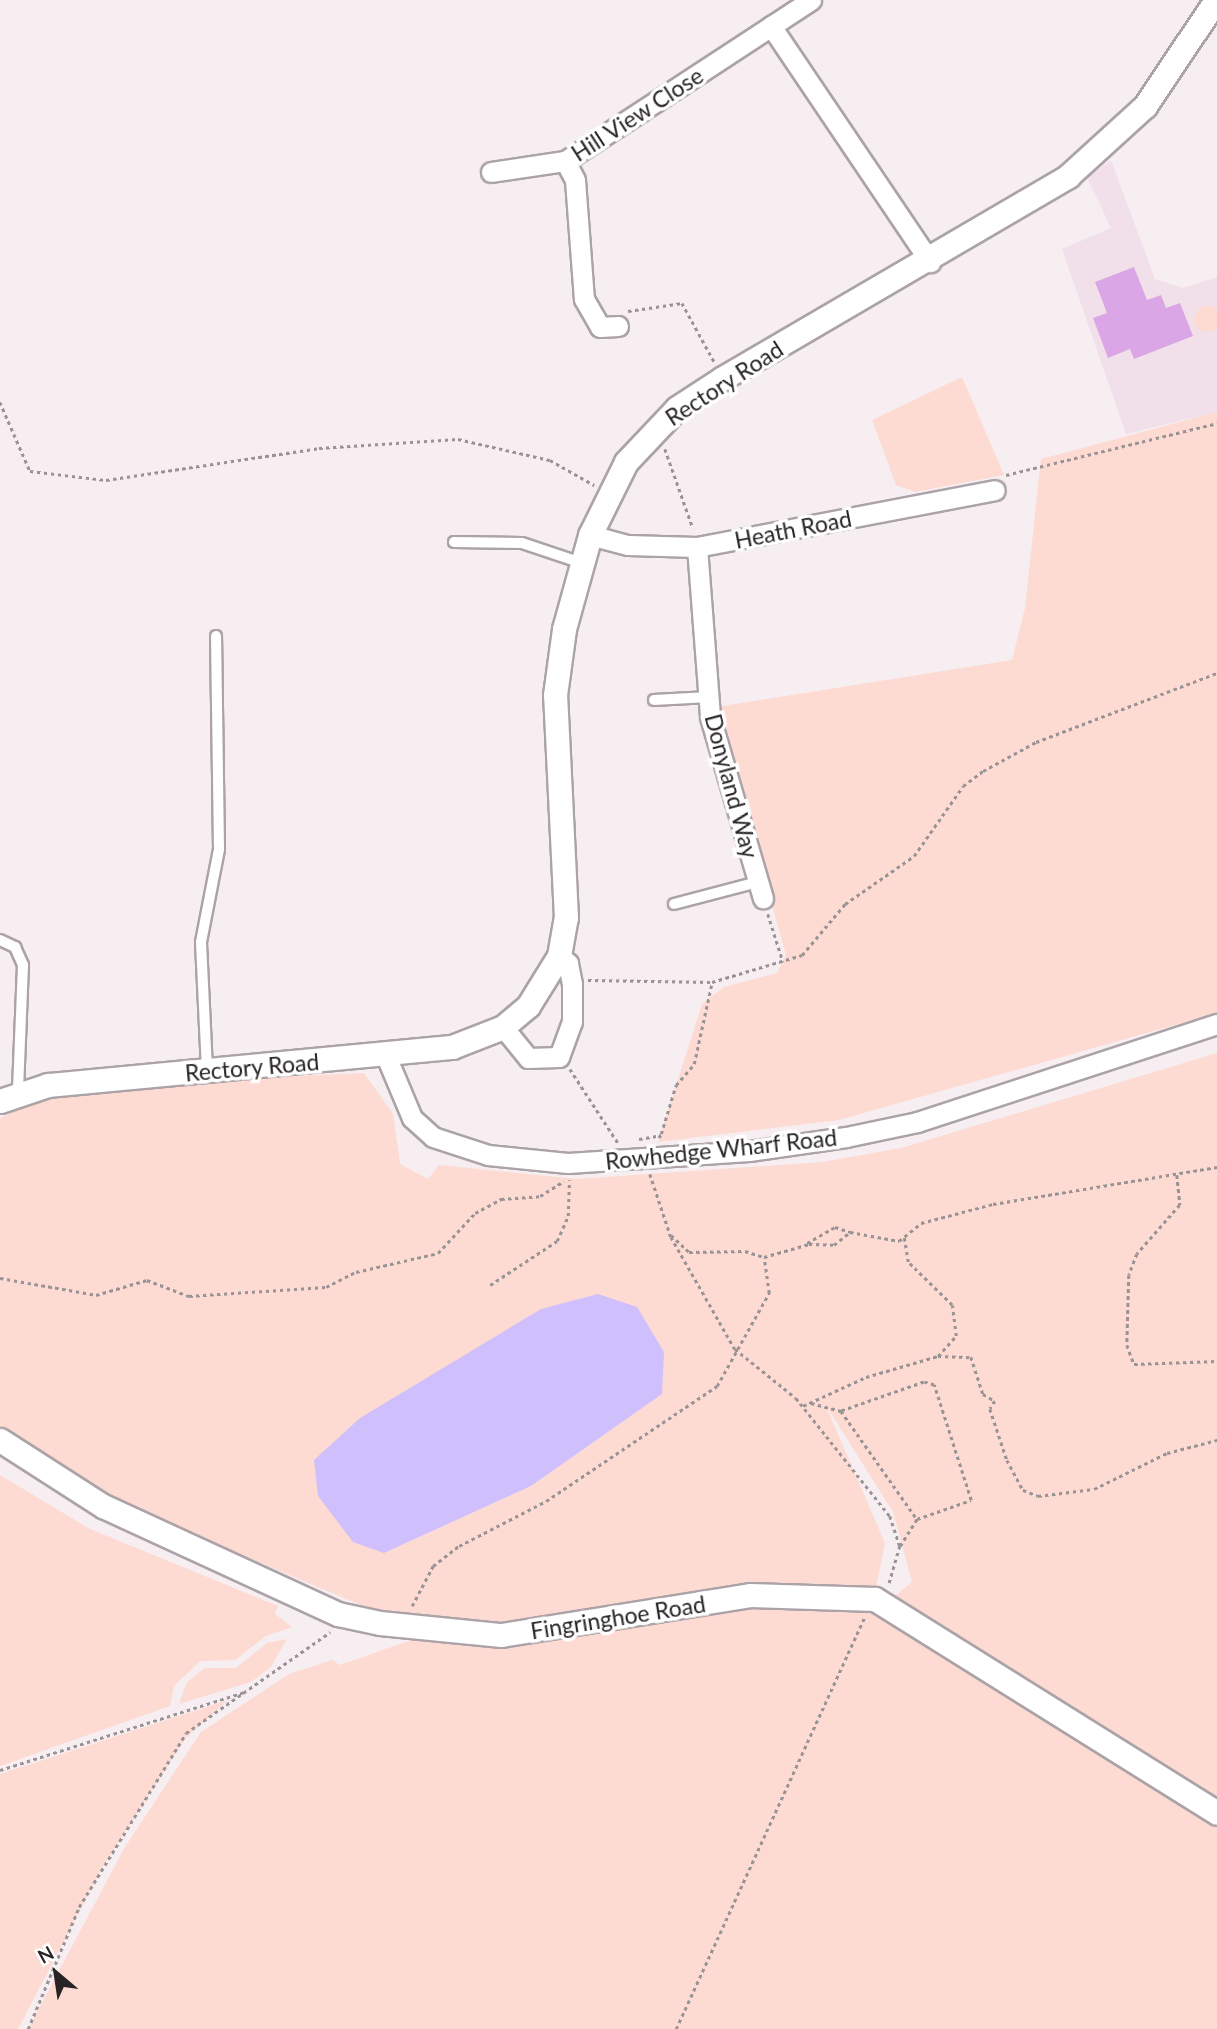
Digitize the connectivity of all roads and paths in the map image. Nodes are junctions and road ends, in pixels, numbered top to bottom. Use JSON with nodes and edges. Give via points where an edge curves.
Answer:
{"nodes":[{"id":1,"x":811,"y":0,"type":"edge"},
{"id":2,"x":1216,"y":0,"type":"edge"},
{"id":3,"x":771,"y":26,"type":"junction"},
{"id":4,"x":565,"y":161,"type":"junction"},
{"id":5,"x":491,"y":172,"type":"dead end"},
{"id":6,"x":930,"y":262,"type":"junction"},
{"id":7,"x":604,"y":331,"type":"joint"},
{"id":8,"x":723,"y":378,"type":"junction"},
{"id":9,"x":0,"y":402,"type":"edge"},
{"id":10,"x":1217,"y":423,"type":"edge"},
{"id":11,"x":657,"y":426,"type":"junction"},
{"id":12,"x":995,"y":490,"type":"joint"},
{"id":13,"x":608,"y":492,"type":"junction"},
{"id":14,"x":590,"y":535,"type":"junction"},
{"id":15,"x":454,"y":542,"type":"dead end"},
{"id":16,"x":698,"y":547,"type":"junction"},
{"id":17,"x":582,"y":563,"type":"junction"},
{"id":18,"x":216,"y":636,"type":"dead end"},
{"id":19,"x":1217,"y":673,"type":"edge"},
{"id":20,"x":709,"y":696,"type":"junction"},
{"id":21,"x":654,"y":700,"type":"dead end"},
{"id":22,"x":760,"y":890,"type":"junction"},
{"id":23,"x":674,"y":904,"type":"dead end"},
{"id":24,"x":0,"y":940,"type":"edge"},
{"id":25,"x":559,"y":956,"type":"junction"},
{"id":26,"x":783,"y":962,"type":"junction"},
{"id":27,"x":571,"y":979,"type":"junction"},
{"id":28,"x":712,"y":982,"type":"junction"},
{"id":29,"x":1217,"y":1024,"type":"edge"},
{"id":30,"x":503,"y":1027,"type":"junction"},
{"id":31,"x":561,"y":1055,"type":"junction"},
{"id":32,"x":386,"y":1056,"type":"junction"},
{"id":33,"x":207,"y":1070,"type":"junction"},
{"id":34,"x":9,"y":1097,"type":"edge"},
{"id":35,"x":661,"y":1135,"type":"junction"},
{"id":36,"x":652,"y":1158,"type":"junction"},
{"id":37,"x":1217,"y":1167,"type":"edge"},
{"id":38,"x":568,"y":1171,"type":"junction"},
{"id":39,"x":1177,"y":1175,"type":"junction"},
{"id":40,"x":850,"y":1232,"type":"junction"},
{"id":41,"x":668,"y":1233,"type":"junction"},
{"id":42,"x":904,"y":1237,"type":"junction"},
{"id":43,"x":805,"y":1245,"type":"junction"},
{"id":44,"x":764,"y":1257,"type":"junction"},
{"id":45,"x":0,"y":1278,"type":"edge"},
{"id":46,"x":490,"y":1285,"type":"dead end"},
{"id":47,"x":735,"y":1349,"type":"junction"},
{"id":48,"x":938,"y":1356,"type":"junction"},
{"id":49,"x":1217,"y":1360,"type":"edge"},
{"id":50,"x":807,"y":1403,"type":"junction"},
{"id":51,"x":803,"y":1406,"type":"junction"},
{"id":52,"x":841,"y":1411,"type":"junction"},
{"id":53,"x":0,"y":1440,"type":"edge"},
{"id":54,"x":1217,"y":1440,"type":"edge"},
{"id":55,"x":917,"y":1519,"type":"junction"},
{"id":56,"x":900,"y":1546,"type":"junction"},
{"id":57,"x":875,"y":1599,"type":"junction"},
{"id":58,"x":408,"y":1626,"type":"junction"},
{"id":59,"x":341,"y":1633,"type":"dead end"},
{"id":60,"x":248,"y":1692,"type":"junction"},
{"id":61,"x":0,"y":1770,"type":"edge"},
{"id":62,"x":1217,"y":1813,"type":"edge"},
{"id":63,"x":28,"y":2029,"type":"edge"},
{"id":64,"x":676,"y":2029,"type":"edge"}],
"edges":[{"from":1,"to":3,"type":"street","name":"Hill View Close"},
{"from":2,"to":6,"type":"street","name":"Rectory Road","via":[[1183,56],[1110,142],[1068,176]]},
{"from":3,"to":4,"type":"street","name":"Hill View Close"},
{"from":3,"to":6,"type":"street"},
{"from":4,"to":5,"type":"street","name":"Hill View Close"},
{"from":4,"to":7,"type":"street","via":[[575,180],[584,299]]},
{"from":6,"to":8,"type":"street","name":"Rectory Road"},
{"from":7,"to":8,"type":"path","via":[[622,312],[682,303]]},
{"from":8,"to":11,"type":"street","name":"Rectory Road"},
{"from":9,"to":13,"type":"path","via":[[30,471],[106,480],[319,448],[458,439],[550,460]]},
{"from":10,"to":12,"type":"path","via":[[993,478]]},
{"from":11,"to":13,"type":"street","name":"Rectory Road"},
{"from":11,"to":16,"type":"path"},
{"from":12,"to":16,"type":"street","name":"Heath Road"},
{"from":13,"to":14,"type":"street","name":"Rectory Road"},
{"from":14,"to":16,"type":"street","name":"Heath Road","via":[[628,545]]},
{"from":14,"to":17,"type":"street","name":"Rectory Road"},
{"from":15,"to":17,"type":"lane","via":[[522,542]]},
{"from":16,"to":20,"type":"street","name":"Donyland Way"},
{"from":17,"to":25,"type":"street","name":"Rectory Road","via":[[555,695],[566,918]]},
{"from":18,"to":33,"type":"lane","via":[[219,849],[201,942]]},
{"from":19,"to":26,"type":"path","via":[[1036,742],[983,771],[963,786],[914,856],[845,904],[802,955]]},
{"from":20,"to":21,"type":"lane"},
{"from":20,"to":22,"type":"street","name":"Donyland Way"},
{"from":22,"to":23,"type":"lane"},
{"from":22,"to":26,"type":"path"},
{"from":24,"to":34,"type":"lane","via":[[15,947],[23,965]]},
{"from":25,"to":27,"type":"street"},
{"from":25,"to":30,"type":"street","name":"Rectory Road","via":[[528,1006]]},
{"from":26,"to":28,"type":"path"},
{"from":27,"to":28,"type":"path"},
{"from":27,"to":31,"type":"street","via":[[572,1022]]},
{"from":28,"to":35,"type":"path","via":[[694,1065],[676,1085]]},
{"from":29,"to":36,"type":"street","name":"Rowhedge Wharf Road","via":[[917,1122],[797,1145]]},
{"from":30,"to":31,"type":"street","via":[[528,1058],[553,1061]]},
{"from":30,"to":32,"type":"street","name":"Rectory Road","via":[[452,1047]]},
{"from":31,"to":35,"type":"path","via":[[618,1143]]},
{"from":32,"to":33,"type":"street","name":"Rectory Road"},
{"from":32,"to":38,"type":"street","name":"Rowhedge Wharf Road","via":[[412,1118],[433,1137],[488,1155]]},
{"from":33,"to":34,"type":"street","name":"Rectory Road"},
{"from":35,"to":36,"type":"path"},
{"from":35,"to":36,"type":"path"},
{"from":36,"to":38,"type":"street","name":"Rowhedge Wharf Road"},
{"from":36,"to":41,"type":"path"},
{"from":37,"to":39,"type":"path"},
{"from":38,"to":45,"type":"path","via":[[540,1196],[501,1199],[475,1213],[438,1253],[356,1272],[326,1287],[190,1296],[147,1280],[96,1295]]},
{"from":38,"to":46,"type":"path","via":[[568,1216],[557,1241]]},
{"from":39,"to":42,"type":"path","via":[[993,1204],[921,1223]]},
{"from":39,"to":49,"type":"path","via":[[1180,1205],[1138,1254],[1129,1275],[1127,1345],[1134,1364]]},
{"from":40,"to":42,"type":"path"},
{"from":40,"to":43,"type":"path","via":[[834,1245]]},
{"from":40,"to":43,"type":"path","via":[[835,1227]]},
{"from":41,"to":44,"type":"path","via":[[689,1252],[745,1251]]},
{"from":41,"to":47,"type":"path"},
{"from":42,"to":48,"type":"path","via":[[908,1262],[952,1304],[956,1336]]},
{"from":43,"to":44,"type":"path"},
{"from":44,"to":47,"type":"path","via":[[769,1293]]},
{"from":47,"to":51,"type":"path"},
{"from":47,"to":58,"type":"path","via":[[717,1386],[546,1501],[478,1533],[433,1566],[418,1586]]},
{"from":48,"to":50,"type":"path"},
{"from":48,"to":54,"type":"path","via":[[971,1357],[984,1394],[995,1401],[990,1409],[1007,1460],[1023,1490],[1038,1496],[1094,1489],[1167,1453]]},
{"from":50,"to":51,"type":"path"},
{"from":50,"to":52,"type":"path"},
{"from":51,"to":56,"type":"path","via":[[890,1516]]},
{"from":52,"to":55,"type":"path"},
{"from":52,"to":55,"type":"path","via":[[885,1391],[934,1385],[971,1500]]},
{"from":53,"to":58,"type":"street","name":"Fingringhoe Road","via":[[103,1506],[220,1561],[338,1614]]},
{"from":55,"to":56,"type":"path"},
{"from":56,"to":57,"type":"path","via":[[893,1580]]},
{"from":57,"to":58,"type":"street","name":"Fingringhoe Road","via":[[750,1595],[501,1635]]},
{"from":57,"to":62,"type":"street"},
{"from":57,"to":64,"type":"path"},
{"from":59,"to":60,"type":"path","via":[[318,1636]]},
{"from":60,"to":61,"type":"path"},
{"from":60,"to":63,"type":"path","via":[[186,1732],[169,1758],[79,1907]]}]}
